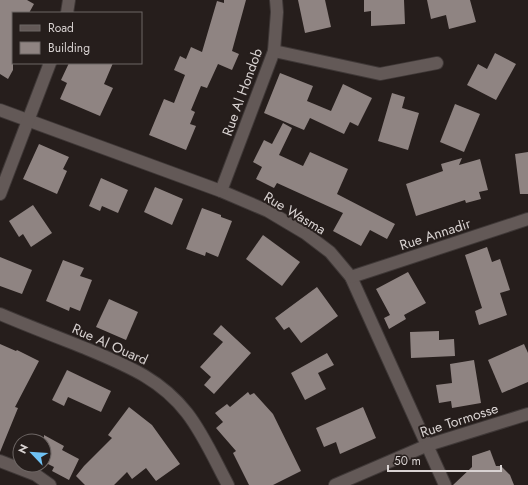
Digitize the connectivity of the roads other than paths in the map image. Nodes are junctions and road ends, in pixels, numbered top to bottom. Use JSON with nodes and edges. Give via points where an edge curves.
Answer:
{"nodes":[{"id":1,"x":69,"y":0,"type":"edge"},
{"id":2,"x":276,"y":0,"type":"edge"},
{"id":3,"x":67,"y":12,"type":"edge"},
{"id":4,"x":274,"y":51,"type":"junction"},
{"id":5,"x":50,"y":64,"type":"edge"},
{"id":6,"x":437,"y":64,"type":"dead end"},
{"id":7,"x":0,"y":110,"type":"edge"},
{"id":8,"x":27,"y":121,"type":"junction"},
{"id":9,"x":221,"y":191,"type":"junction"},
{"id":10,"x":0,"y":194,"type":"edge"},
{"id":11,"x":528,"y":219,"type":"edge"},
{"id":12,"x":351,"y":277,"type":"junction"},
{"id":13,"x":0,"y":314,"type":"edge"},
{"id":14,"x":528,"y":414,"type":"edge"},
{"id":15,"x":428,"y":445,"type":"junction"},
{"id":16,"x":0,"y":461,"type":"edge"},
{"id":17,"x":50,"y":485,"type":"edge"},
{"id":18,"x":228,"y":485,"type":"edge"},
{"id":19,"x":335,"y":485,"type":"edge"},
{"id":20,"x":445,"y":485,"type":"edge"}],
"edges":[{"from":1,"to":3,"type":"street"},
{"from":2,"to":4,"type":"street","name":"Rue Al Hondob","via":[[278,12]]},
{"from":4,"to":6,"type":"street","via":[[380,74]]},
{"from":4,"to":9,"type":"street","name":"Rue Al Hondob"},
{"from":5,"to":8,"type":"street"},
{"from":7,"to":8,"type":"street","name":"Rue Wasma"},
{"from":8,"to":9,"type":"street","name":"Rue Wasma"},
{"from":8,"to":10,"type":"street"},
{"from":9,"to":12,"type":"street","name":"Rue Wasma","via":[[268,211],[306,233],[330,252]]},
{"from":11,"to":12,"type":"street","name":"Rue Annadir"},
{"from":12,"to":15,"type":"street","name":"Rue Wasma"},
{"from":13,"to":18,"type":"street","name":"Rue Al Ouard","via":[[125,365],[155,382],[187,413]]},
{"from":14,"to":15,"type":"street","name":"Rue Tormosse"},
{"from":15,"to":19,"type":"street","name":"Rue Tormosse"},
{"from":15,"to":20,"type":"street","name":"Rue Wasma"},
{"from":16,"to":17,"type":"street","via":[[36,475]]}]}
